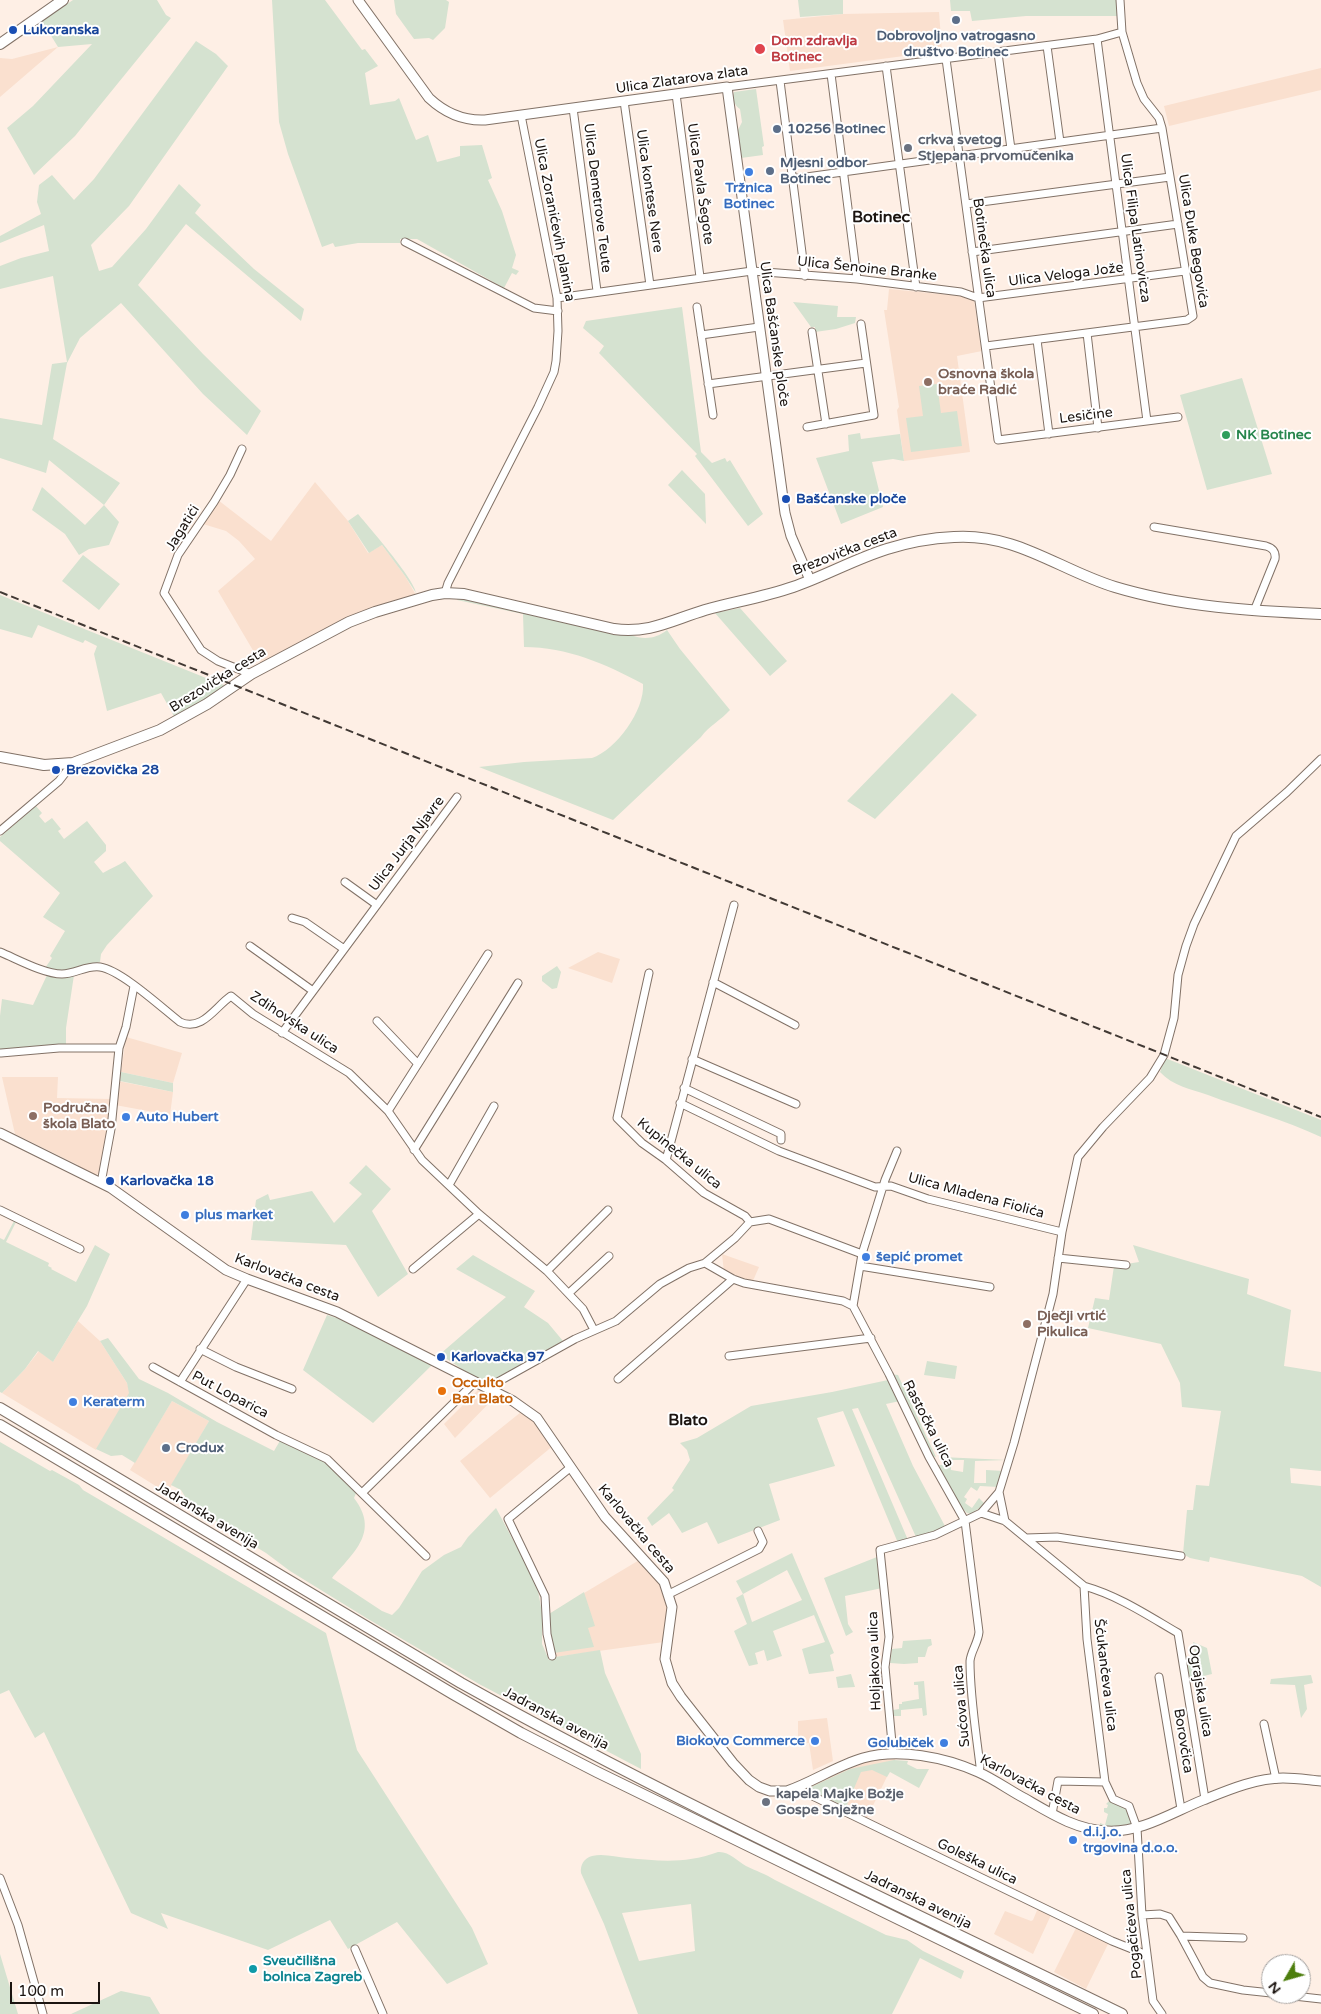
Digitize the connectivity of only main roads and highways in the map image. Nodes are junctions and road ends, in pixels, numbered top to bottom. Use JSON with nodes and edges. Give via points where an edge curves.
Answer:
{"nodes":[{"id":1,"x":63,"y":0,"type":"edge"},
{"id":2,"x":0,"y":44,"type":"edge"},
{"id":3,"x":1321,"y":614,"type":"edge"},
{"id":4,"x":0,"y":757,"type":"edge"},
{"id":5,"x":0,"y":1408,"type":"edge"},
{"id":6,"x":0,"y":1425,"type":"edge"},
{"id":7,"x":1092,"y":2014,"type":"edge"},
{"id":8,"x":1122,"y":2014,"type":"edge"}],
"edges":[{"from":1,"to":2,"type":"main road"},
{"from":3,"to":4,"type":"main road","name":"Brezovička cesta","via":[[1204,604],[1126,590],[1000,540],[975,537],[929,540],[895,546],[771,594],[706,610],[654,628],[630,631],[474,596],[445,593],[349,622],[251,674],[160,730],[72,763],[44,765]]},
{"from":5,"to":8,"type":"main road","name":"Jadranska avenija","via":[[461,1684],[531,1722],[678,1798]]},
{"from":6,"to":7,"type":"main road","name":"Jadranska avenija","via":[[521,1733]]}]}
